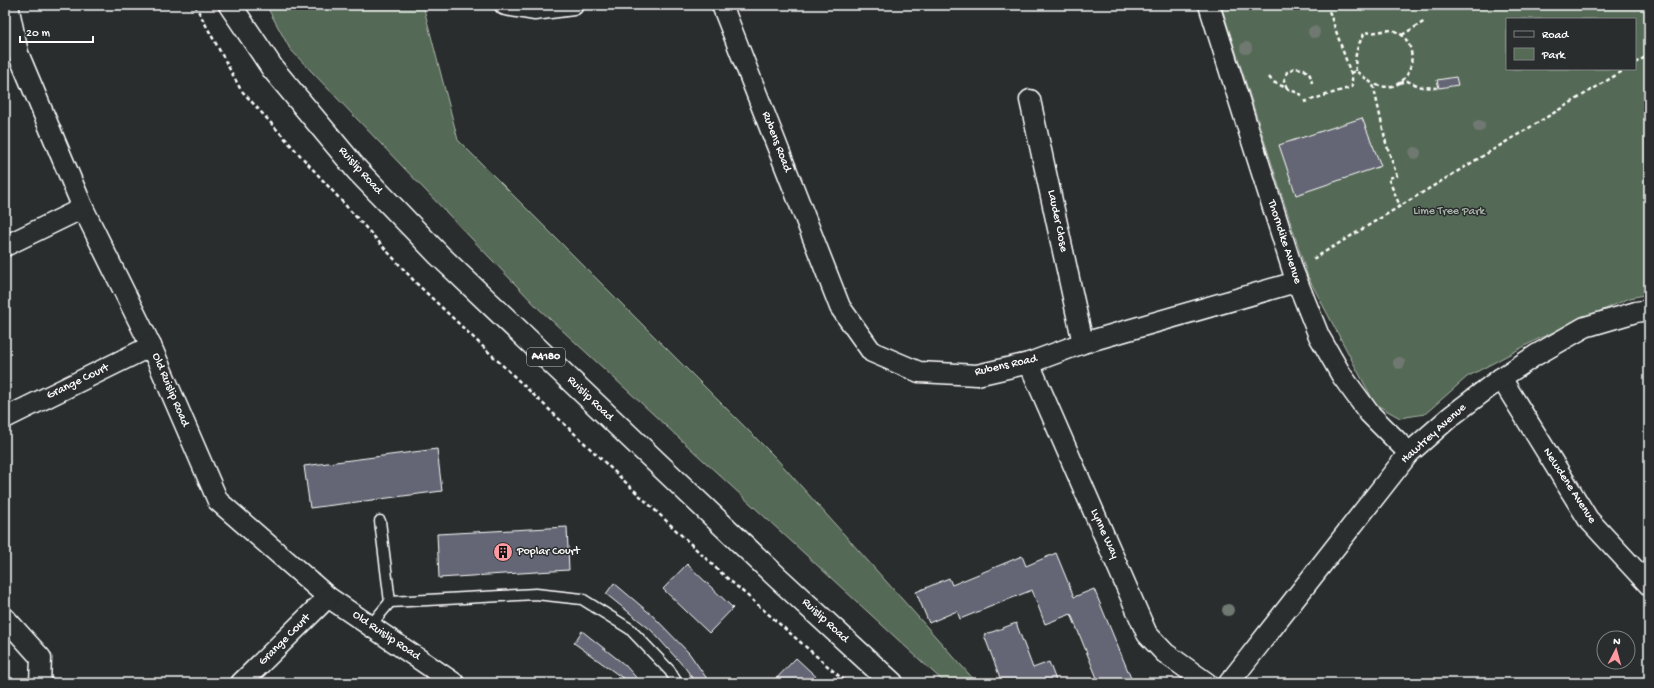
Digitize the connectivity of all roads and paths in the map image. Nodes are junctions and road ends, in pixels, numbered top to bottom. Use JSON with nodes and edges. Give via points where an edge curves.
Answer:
{"nodes":[{"id":1,"x":8,"y":5,"type":"edge"},
{"id":2,"x":195,"y":5,"type":"edge"},
{"id":3,"x":230,"y":5,"type":"edge"},
{"id":4,"x":505,"y":5,"type":"edge"},
{"id":5,"x":573,"y":5,"type":"edge"},
{"id":6,"x":722,"y":5,"type":"edge"},
{"id":7,"x":1209,"y":5,"type":"edge"},
{"id":8,"x":1327,"y":5,"type":"edge"},
{"id":9,"x":1425,"y":21,"type":"dead end"},
{"id":10,"x":1402,"y":36,"type":"junction"},
{"id":11,"x":1649,"y":55,"type":"edge"},
{"id":12,"x":1636,"y":62,"type":"edge"},
{"id":13,"x":1624,"y":70,"type":"edge"},
{"id":14,"x":1356,"y":71,"type":"junction"},
{"id":15,"x":1351,"y":73,"type":"junction"},
{"id":16,"x":1269,"y":77,"type":"dead end"},
{"id":17,"x":1312,"y":83,"type":"dead end"},
{"id":18,"x":1400,"y":83,"type":"junction"},
{"id":19,"x":1373,"y":84,"type":"junction"},
{"id":20,"x":1287,"y":88,"type":"junction"},
{"id":21,"x":1439,"y":88,"type":"dead end"},
{"id":22,"x":1302,"y":95,"type":"dead end"},
{"id":23,"x":1030,"y":100,"type":"dead end"},
{"id":24,"x":1304,"y":102,"type":"dead end"},
{"id":25,"x":1400,"y":206,"type":"junction"},
{"id":26,"x":83,"y":208,"type":"junction"},
{"id":27,"x":5,"y":246,"type":"edge"},
{"id":28,"x":1294,"y":276,"type":"junction"},
{"id":29,"x":1649,"y":310,"type":"edge"},
{"id":30,"x":1083,"y":343,"type":"junction"},
{"id":31,"x":151,"y":346,"type":"junction"},
{"id":32,"x":1029,"y":363,"type":"junction"},
{"id":33,"x":1501,"y":378,"type":"junction"},
{"id":34,"x":5,"y":418,"type":"edge"},
{"id":35,"x":1409,"y":453,"type":"junction"},
{"id":36,"x":380,"y":521,"type":"dead end"},
{"id":37,"x":1649,"y":585,"type":"edge"},
{"id":38,"x":328,"y":597,"type":"junction"},
{"id":39,"x":390,"y":602,"type":"junction"},
{"id":40,"x":5,"y":618,"type":"edge"},
{"id":41,"x":370,"y":626,"type":"junction"},
{"id":42,"x":40,"y":683,"type":"edge"},
{"id":43,"x":241,"y":683,"type":"edge"},
{"id":44,"x":454,"y":683,"type":"edge"},
{"id":45,"x":677,"y":683,"type":"edge"},
{"id":46,"x":847,"y":683,"type":"edge"},
{"id":47,"x":892,"y":683,"type":"edge"},
{"id":48,"x":1207,"y":683,"type":"edge"},
{"id":49,"x":1229,"y":683,"type":"edge"}],
"edges":[{"from":1,"to":26,"type":"street","name":"Old Ruislip Road","via":[[18,53]]},
{"from":2,"to":46,"type":"path","via":[[241,90],[416,283],[718,570]]},
{"from":3,"to":47,"type":"main road","name":"Ruislip Road","number":"A4180","via":[[278,75],[357,170],[439,255]]},
{"from":4,"to":5,"type":"street","via":[[534,10]]},
{"from":6,"to":32,"type":"street","name":"Rubens Road","via":[[840,307],[872,352],[918,372],[977,375]]},
{"from":7,"to":28,"type":"street","name":"Thorndike Avenue"},
{"from":8,"to":15,"type":"path"},
{"from":9,"to":10,"type":"path"},
{"from":10,"to":14,"type":"path","via":[[1384,30],[1369,34],[1365,32],[1357,48]]},
{"from":10,"to":18,"type":"path","via":[[1412,49],[1411,63]]},
{"from":11,"to":12,"type":"path"},
{"from":13,"to":25,"type":"path"},
{"from":14,"to":15,"type":"path"},
{"from":14,"to":19,"type":"path"},
{"from":15,"to":24,"type":"path","via":[[1352,87]]},
{"from":16,"to":20,"type":"path","via":[[1273,82]]},
{"from":17,"to":20,"type":"path","via":[[1310,75],[1304,69],[1294,68],[1287,72],[1284,81]]},
{"from":18,"to":19,"type":"path","via":[[1383,87]]},
{"from":18,"to":21,"type":"path","via":[[1408,81],[1422,88]]},
{"from":19,"to":25,"type":"path","via":[[1386,143],[1397,176],[1388,178]]},
{"from":20,"to":22,"type":"path"},
{"from":23,"to":30,"type":"street","name":"Lauder Close"},
{"from":25,"to":28,"type":"path"},
{"from":26,"to":27,"type":"street"},
{"from":26,"to":31,"type":"street","name":"Old Ruislip Road"},
{"from":28,"to":30,"type":"street","name":"Rubens Road"},
{"from":28,"to":35,"type":"street","name":"Thorndike Avenue","via":[[1319,336],[1342,376],[1369,413]]},
{"from":29,"to":33,"type":"street","name":"Hawtrey Avenue","via":[[1585,327]]},
{"from":30,"to":32,"type":"street","name":"Rubens Road"},
{"from":31,"to":34,"type":"street","name":"Grange Court"},
{"from":31,"to":38,"type":"street","name":"Old Ruislip Road","via":[[218,501]]},
{"from":32,"to":48,"type":"street","name":"Lynne Way","via":[[1147,634],[1165,653]]},
{"from":33,"to":35,"type":"street","name":"Hawtrey Avenue"},
{"from":33,"to":37,"type":"street","name":"Newdene Avenue","via":[[1588,519]]},
{"from":35,"to":49,"type":"street","name":"Hawtrey Avenue"},
{"from":36,"to":39,"type":"lane"},
{"from":38,"to":41,"type":"street","name":"Old Ruislip Road"},
{"from":38,"to":43,"type":"street","name":"Grange Court"},
{"from":39,"to":41,"type":"lane"},
{"from":39,"to":45,"type":"lane","via":[[536,594],[582,599],[630,629],[670,671]]},
{"from":40,"to":42,"type":"street","via":[[42,658]]},
{"from":41,"to":44,"type":"street","name":"Old Ruislip Road"}]}
